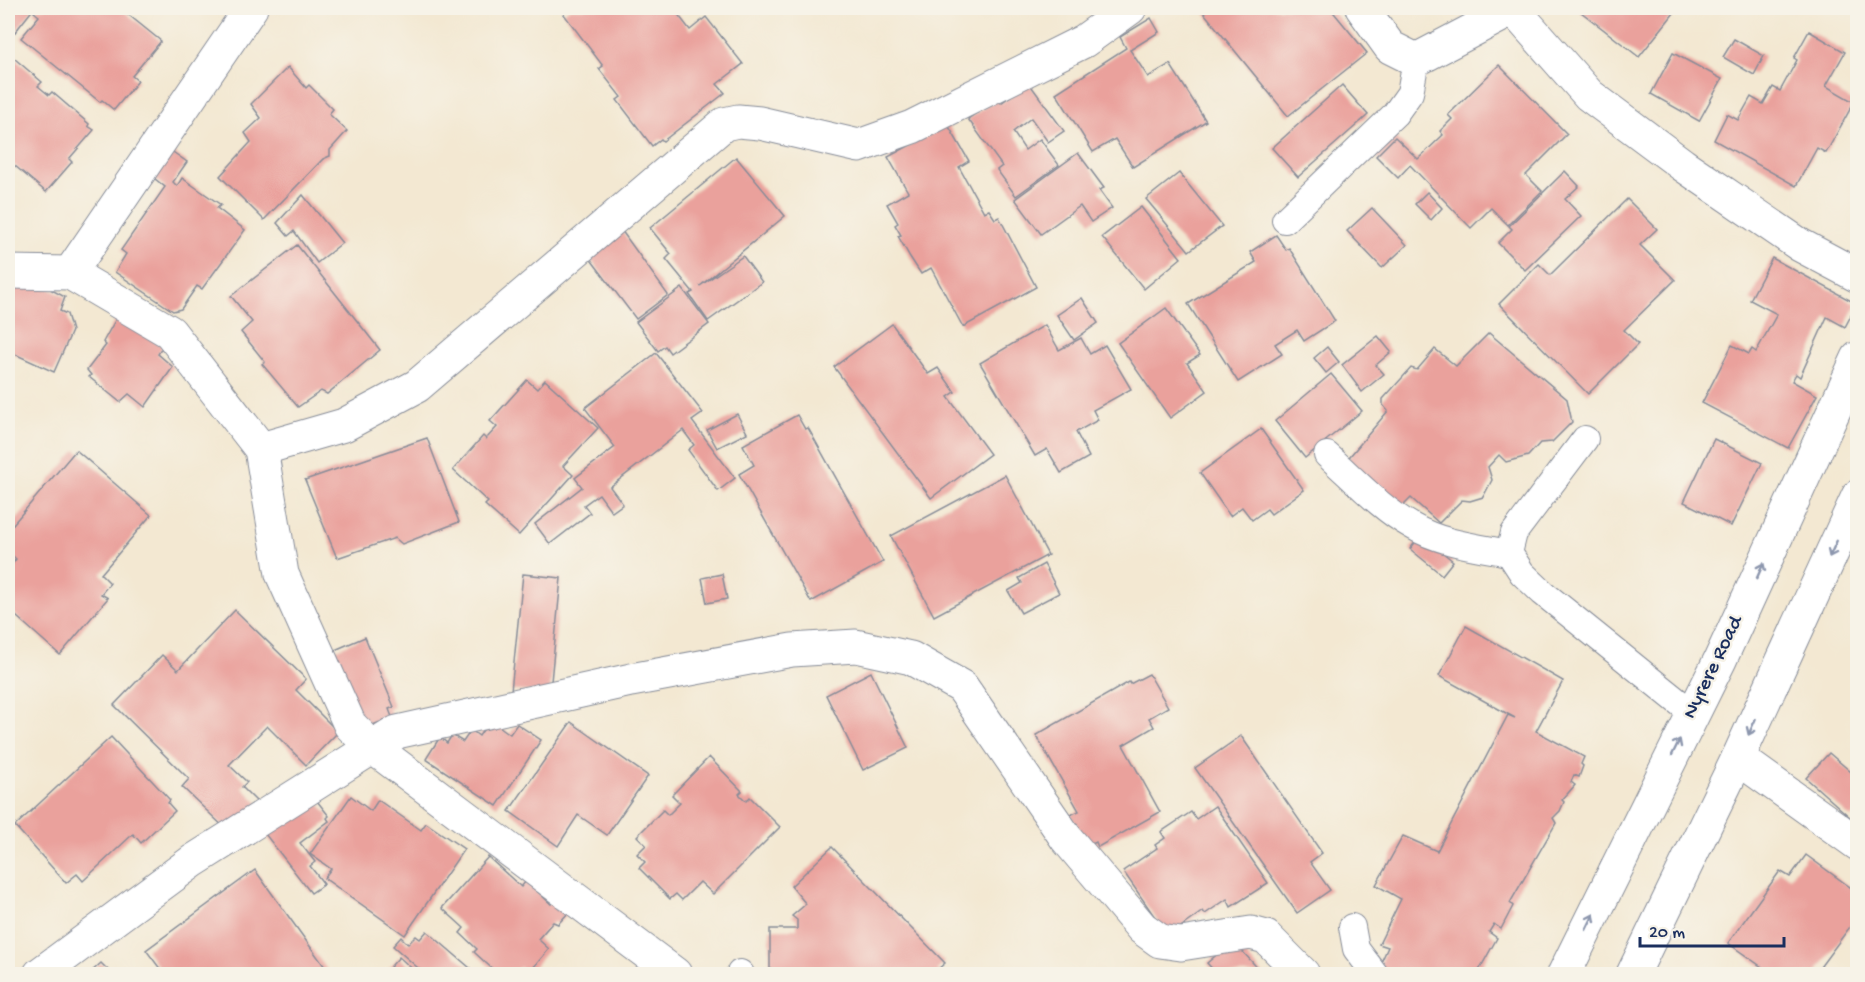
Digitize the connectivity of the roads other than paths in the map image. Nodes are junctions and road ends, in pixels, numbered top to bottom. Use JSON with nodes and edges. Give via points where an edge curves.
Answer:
{"nodes":[{"id":1,"x":251,"y":8,"type":"edge"},
{"id":2,"x":1130,"y":8,"type":"edge"},
{"id":3,"x":1362,"y":8,"type":"edge"},
{"id":4,"x":1514,"y":9,"type":"edge"},
{"id":5,"x":1416,"y":60,"type":"junction"},
{"id":6,"x":1285,"y":220,"type":"dead end"},
{"id":7,"x":8,"y":272,"type":"edge"},
{"id":8,"x":70,"y":273,"type":"junction"},
{"id":9,"x":1857,"y":276,"type":"edge"},
{"id":10,"x":1857,"y":358,"type":"edge"},
{"id":11,"x":1585,"y":439,"type":"dead end"},
{"id":12,"x":261,"y":449,"type":"junction"},
{"id":13,"x":1328,"y":455,"type":"dead end"},
{"id":14,"x":1857,"y":496,"type":"edge"},
{"id":15,"x":1509,"y":553,"type":"junction"},
{"id":16,"x":1692,"y":713,"type":"junction"},
{"id":17,"x":371,"y":747,"type":"junction"},
{"id":18,"x":1738,"y":758,"type":"junction"},
{"id":19,"x":1857,"y":844,"type":"edge"},
{"id":20,"x":1352,"y":927,"type":"dead end"},
{"id":21,"x":662,"y":970,"type":"edge"},
{"id":22,"x":40,"y":975,"type":"edge"},
{"id":23,"x":1303,"y":975,"type":"edge"},
{"id":24,"x":1375,"y":975,"type":"edge"},
{"id":25,"x":1564,"y":975,"type":"edge"},
{"id":26,"x":1633,"y":975,"type":"edge"}],
"edges":[{"from":1,"to":8,"type":"street"},
{"from":2,"to":12,"type":"street","via":[[1084,41],[912,127],[859,146],[760,123],[724,124],[417,386],[344,425]]},
{"from":3,"to":5,"type":"street","via":[[1390,47]]},
{"from":4,"to":5,"type":"street"},
{"from":4,"to":9,"type":"street","via":[[1589,95],[1800,245]]},
{"from":5,"to":6,"type":"lane","via":[[1410,93],[1395,114]]},
{"from":7,"to":8,"type":"street"},
{"from":8,"to":12,"type":"street","via":[[170,332]]},
{"from":16,"to":10,"type":"street","name":"Nyrere Road","one_way":true,"via":[[1720,660]]},
{"from":11,"to":15,"type":"lane","via":[[1514,533]]},
{"from":12,"to":17,"type":"street","via":[[282,574],[350,725]]},
{"from":13,"to":15,"type":"lane","via":[[1383,506],[1413,527],[1455,542]]},
{"from":14,"to":18,"type":"street","one_way":true},
{"from":15,"to":16,"type":"lane","via":[[1522,573],[1543,593]]},
{"from":25,"to":16,"type":"street","name":"Nyrere Road","one_way":true},
{"from":17,"to":21,"type":"street"},
{"from":17,"to":22,"type":"street","via":[[193,861]]},
{"from":17,"to":23,"type":"street","via":[[408,729],[792,650],[856,646],[911,658],[962,687],[1066,838],[1143,928],[1160,941],[1181,944],[1251,933],[1266,937]]},
{"from":18,"to":19,"type":"street"},
{"from":18,"to":26,"type":"street"},
{"from":20,"to":24,"type":"lane","via":[[1356,949]]}]}
